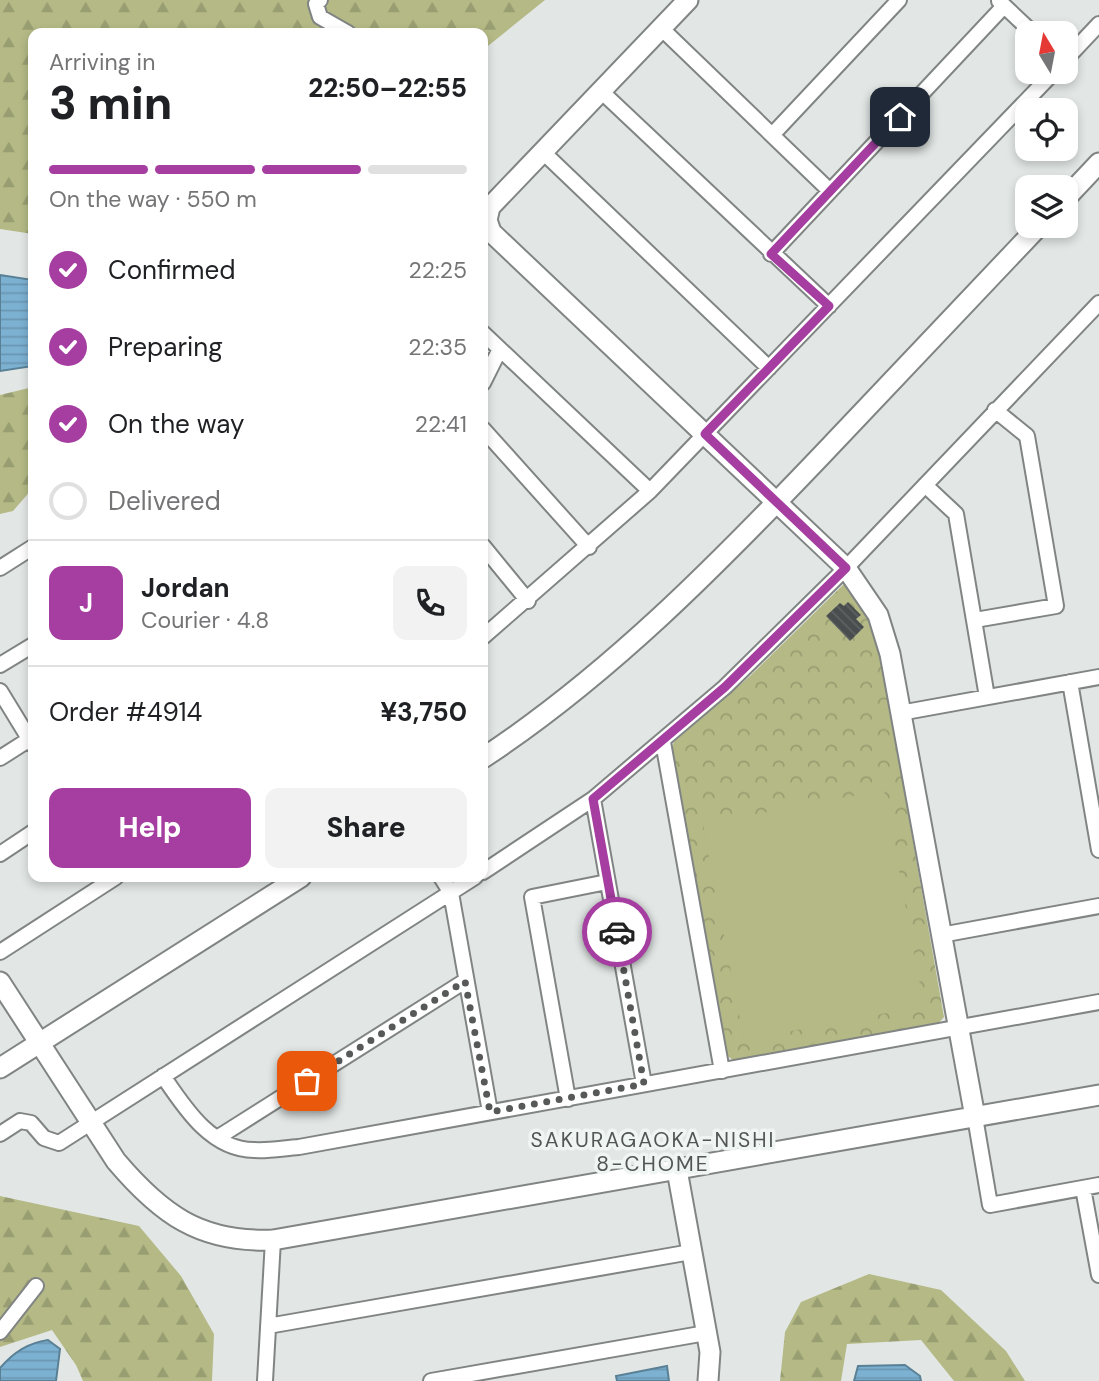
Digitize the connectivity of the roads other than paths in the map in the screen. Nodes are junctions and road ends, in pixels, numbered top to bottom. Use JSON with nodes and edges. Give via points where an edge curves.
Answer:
{"nodes":[{"id":1,"x":320,"y":0,"type":"edge"},
{"id":2,"x":688,"y":0,"type":"edge"},
{"id":3,"x":899,"y":0,"type":"edge"},
{"id":4,"x":1001,"y":3,"type":"edge"},
{"id":5,"x":1020,"y":21,"type":"edge"},
{"id":6,"x":1099,"y":24,"type":"edge"},
{"id":7,"x":339,"y":28,"type":"edge"},
{"id":8,"x":661,"y":29,"type":"junction"},
{"id":9,"x":1078,"y":46,"type":"edge"},
{"id":10,"x":1042,"y":84,"type":"edge"},
{"id":11,"x":601,"y":92,"type":"junction"},
{"id":12,"x":773,"y":134,"type":"junction"},
{"id":13,"x":544,"y":153,"type":"junction"},
{"id":14,"x":1099,"y":163,"type":"edge"},
{"id":15,"x":1078,"y":185,"type":"edge"},
{"id":16,"x":830,"y":191,"type":"junction"},
{"id":17,"x":488,"y":211,"type":"edge"},
{"id":18,"x":488,"y":227,"type":"edge"},
{"id":19,"x":1028,"y":238,"type":"edge"},
{"id":20,"x":771,"y":254,"type":"junction"},
{"id":21,"x":1099,"y":303,"type":"edge"},
{"id":22,"x":829,"y":306,"type":"junction"},
{"id":23,"x":488,"y":338,"type":"edge"},
{"id":24,"x":500,"y":349,"type":"junction"},
{"id":25,"x":769,"y":368,"type":"junction"},
{"id":26,"x":488,"y":373,"type":"edge"},
{"id":27,"x":995,"y":410,"type":"junction"},
{"id":28,"x":705,"y":434,"type":"junction"},
{"id":29,"x":488,"y":435,"type":"edge"},
{"id":30,"x":925,"y":485,"type":"junction"},
{"id":31,"x":650,"y":491,"type":"junction"},
{"id":32,"x":776,"y":503,"type":"junction"},
{"id":33,"x":589,"y":547,"type":"junction"},
{"id":34,"x":28,"y":550,"type":"edge"},
{"id":35,"x":488,"y":552,"type":"edge"},
{"id":36,"x":0,"y":568,"type":"edge"},
{"id":37,"x":846,"y":568,"type":"junction"},
{"id":38,"x":528,"y":601,"type":"junction"},
{"id":39,"x":975,"y":620,"type":"junction"},
{"id":40,"x":488,"y":633,"type":"edge"},
{"id":41,"x":28,"y":648,"type":"edge"},
{"id":42,"x":0,"y":665,"type":"edge"},
{"id":43,"x":1099,"y":677,"type":"edge"},
{"id":44,"x":1070,"y":682,"type":"junction"},
{"id":45,"x":0,"y":691,"type":"edge"},
{"id":46,"x":987,"y":697,"type":"junction"},
{"id":47,"x":900,"y":713,"type":"junction"},
{"id":48,"x":28,"y":734,"type":"edge"},
{"id":49,"x":28,"y":742,"type":"edge"},
{"id":50,"x":663,"y":742,"type":"junction"},
{"id":51,"x":488,"y":755,"type":"edge"},
{"id":52,"x":0,"y":758,"type":"edge"},
{"id":53,"x":593,"y":799,"type":"junction"},
{"id":54,"x":28,"y":835,"type":"edge"},
{"id":55,"x":1099,"y":850,"type":"edge"},
{"id":56,"x":0,"y":854,"type":"edge"},
{"id":57,"x":488,"y":869,"type":"edge"},
{"id":58,"x":108,"y":882,"type":"edge"},
{"id":59,"x":293,"y":882,"type":"edge"},
{"id":60,"x":444,"y":882,"type":"edge"},
{"id":61,"x":468,"y":882,"type":"edge"},
{"id":62,"x":607,"y":882,"type":"junction"},
{"id":63,"x":451,"y":893,"type":"junction"},
{"id":64,"x":1099,"y":906,"type":"edge"},
{"id":65,"x":941,"y":935,"type":"junction"},
{"id":66,"x":0,"y":952,"type":"edge"},
{"id":67,"x":465,"y":981,"type":"junction"},
{"id":68,"x":0,"y":982,"type":"edge"},
{"id":69,"x":1099,"y":1002,"type":"edge"},
{"id":70,"x":959,"y":1029,"type":"junction"},
{"id":71,"x":40,"y":1043,"type":"junction"},
{"id":72,"x":0,"y":1068,"type":"edge"},
{"id":73,"x":722,"y":1071,"type":"junction"},
{"id":74,"x":163,"y":1076,"type":"junction"},
{"id":75,"x":644,"y":1084,"type":"junction"},
{"id":76,"x":1099,"y":1095,"type":"edge"},
{"id":77,"x":568,"y":1099,"type":"junction"},
{"id":78,"x":490,"y":1112,"type":"junction"},
{"id":79,"x":975,"y":1116,"type":"junction"},
{"id":80,"x":91,"y":1122,"type":"junction"},
{"id":81,"x":0,"y":1134,"type":"edge"},
{"id":82,"x":217,"y":1138,"type":"junction"},
{"id":83,"x":677,"y":1170,"type":"junction"},
{"id":84,"x":1099,"y":1185,"type":"edge"},
{"id":85,"x":1083,"y":1188,"type":"junction"},
{"id":86,"x":272,"y":1240,"type":"junction"},
{"id":87,"x":691,"y":1252,"type":"junction"},
{"id":88,"x":1099,"y":1275,"type":"edge"},
{"id":89,"x":36,"y":1286,"type":"dead end"},
{"id":90,"x":268,"y":1326,"type":"junction"},
{"id":91,"x":0,"y":1332,"type":"edge"},
{"id":92,"x":706,"y":1333,"type":"junction"},
{"id":93,"x":265,"y":1381,"type":"edge"},
{"id":94,"x":432,"y":1381,"type":"edge"},
{"id":95,"x":708,"y":1381,"type":"edge"}],
"edges":[{"from":1,"to":7,"type":"street","via":[[316,4],[320,17]]},
{"from":2,"to":8,"type":"street"},
{"from":3,"to":12,"type":"street"},
{"from":4,"to":5,"type":"street"},
{"from":4,"to":16,"type":"street"},
{"from":6,"to":9,"type":"street"},
{"from":8,"to":11,"type":"street"},
{"from":8,"to":12,"type":"street"},
{"from":10,"to":22,"type":"street"},
{"from":11,"to":13,"type":"street"},
{"from":11,"to":20,"type":"street"},
{"from":12,"to":16,"type":"street"},
{"from":13,"to":17,"type":"street"},
{"from":13,"to":25,"type":"street"},
{"from":14,"to":15,"type":"street"},
{"from":16,"to":20,"type":"street"},
{"from":18,"to":28,"type":"street"},
{"from":19,"to":32,"type":"street"},
{"from":20,"to":22,"type":"street"},
{"from":21,"to":27,"type":"street"},
{"from":22,"to":25,"type":"street"},
{"from":23,"to":24,"type":"street"},
{"from":24,"to":26,"type":"street"},
{"from":24,"to":31,"type":"street"},
{"from":25,"to":28,"type":"street"},
{"from":27,"to":30,"type":"street"},
{"from":27,"to":39,"type":"street","via":[[1027,436],[1056,606]]},
{"from":28,"to":31,"type":"street"},
{"from":28,"to":32,"type":"street"},
{"from":29,"to":33,"type":"street"},
{"from":30,"to":37,"type":"street"},
{"from":30,"to":39,"type":"street","via":[[956,514]]},
{"from":31,"to":33,"type":"street"},
{"from":32,"to":37,"type":"street"},
{"from":32,"to":51,"type":"street","via":[[629,645]]},
{"from":33,"to":38,"type":"street"},
{"from":34,"to":36,"type":"street"},
{"from":35,"to":38,"type":"street"},
{"from":37,"to":47,"type":"street","via":[[885,629]]},
{"from":37,"to":50,"type":"street"},
{"from":38,"to":40,"type":"street"},
{"from":39,"to":46,"type":"street"},
{"from":41,"to":42,"type":"street"},
{"from":43,"to":44,"type":"street"},
{"from":44,"to":46,"type":"street"},
{"from":44,"to":55,"type":"street"},
{"from":45,"to":48,"type":"street"},
{"from":46,"to":47,"type":"street"},
{"from":47,"to":65,"type":"street"},
{"from":49,"to":52,"type":"street"},
{"from":50,"to":53,"type":"street"},
{"from":50,"to":73,"type":"street"},
{"from":53,"to":57,"type":"street"},
{"from":53,"to":62,"type":"street"},
{"from":54,"to":56,"type":"street"},
{"from":58,"to":66,"type":"street"},
{"from":59,"to":71,"type":"street"},
{"from":60,"to":63,"type":"street"},
{"from":61,"to":63,"type":"street"},
{"from":62,"to":75,"type":"street"},
{"from":62,"to":77,"type":"street","via":[[532,897]]},
{"from":63,"to":67,"type":"street"},
{"from":63,"to":74,"type":"street"},
{"from":64,"to":65,"type":"street"},
{"from":65,"to":70,"type":"street"},
{"from":67,"to":78,"type":"street"},
{"from":67,"to":82,"type":"street"},
{"from":68,"to":71,"type":"street"},
{"from":69,"to":70,"type":"street"},
{"from":70,"to":73,"type":"street"},
{"from":70,"to":79,"type":"street"},
{"from":71,"to":72,"type":"street"},
{"from":71,"to":80,"type":"street"},
{"from":73,"to":75,"type":"street"},
{"from":74,"to":80,"type":"street"},
{"from":74,"to":82,"type":"street","via":[[201,1127]]},
{"from":75,"to":77,"type":"street"},
{"from":76,"to":79,"type":"street"},
{"from":77,"to":78,"type":"street"},
{"from":78,"to":82,"type":"street","via":[[299,1147],[251,1151]]},
{"from":79,"to":83,"type":"street"},
{"from":79,"to":85,"type":"street","via":[[990,1205]]},
{"from":80,"to":81,"type":"street","via":[[59,1143],[44,1139],[31,1123],[20,1121]]},
{"from":80,"to":86,"type":"street","via":[[116,1161],[162,1210],[193,1227],[251,1241]]},
{"from":83,"to":86,"type":"street"},
{"from":83,"to":87,"type":"street"},
{"from":84,"to":85,"type":"street"},
{"from":85,"to":88,"type":"street"},
{"from":86,"to":90,"type":"street"},
{"from":87,"to":90,"type":"street"},
{"from":87,"to":92,"type":"street"},
{"from":89,"to":91,"type":"street"},
{"from":90,"to":93,"type":"street"},
{"from":92,"to":94,"type":"street"},
{"from":92,"to":95,"type":"street"}]}
